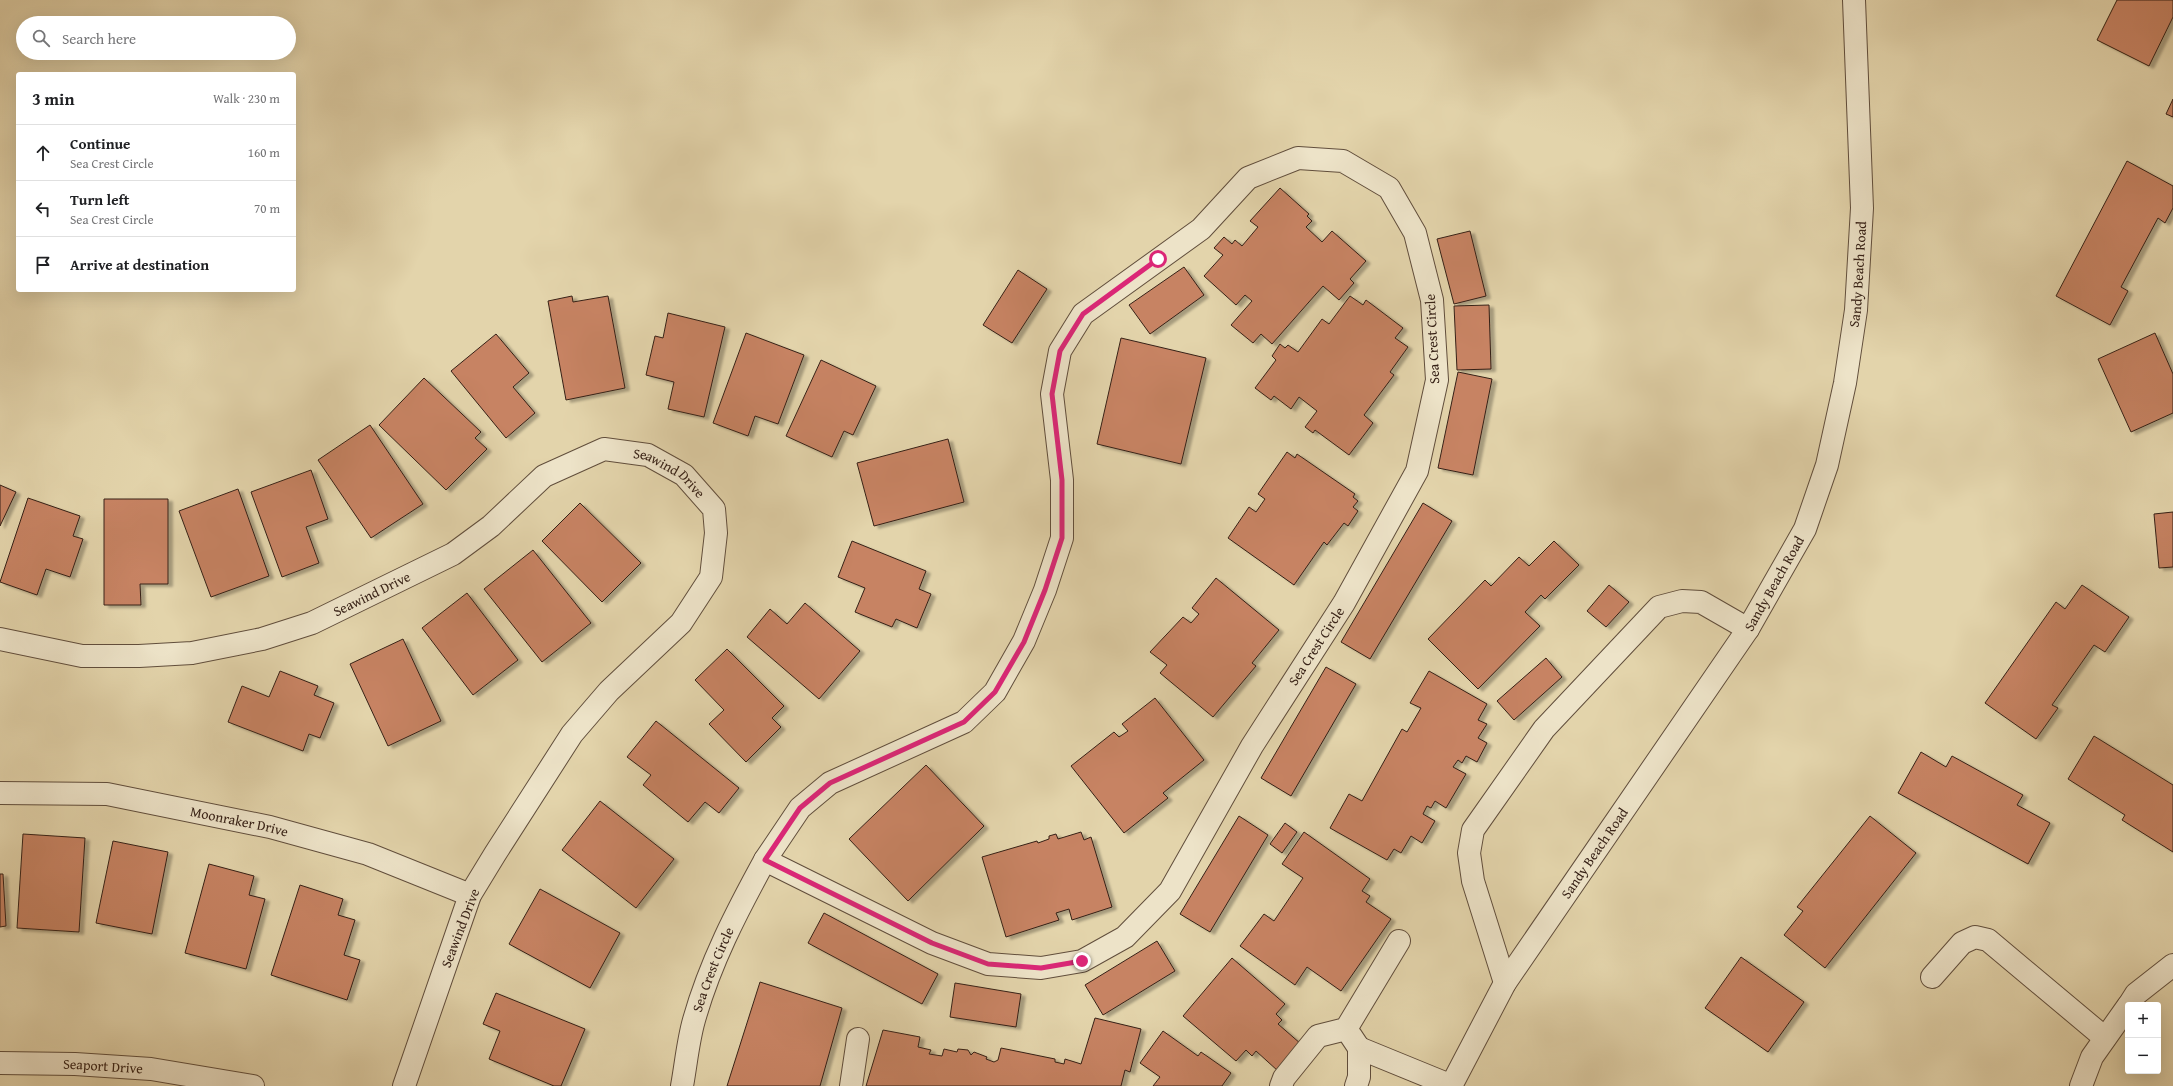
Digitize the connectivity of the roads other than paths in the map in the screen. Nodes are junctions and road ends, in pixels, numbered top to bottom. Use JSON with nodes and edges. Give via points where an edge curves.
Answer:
{"nodes":[{"id":1,"x":1854,"y":0,"type":"edge"},
{"id":2,"x":1748,"y":629,"type":"junction"},
{"id":3,"x":0,"y":639,"type":"edge"},
{"id":4,"x":0,"y":793,"type":"edge"},
{"id":5,"x":765,"y":860,"type":"junction"},
{"id":6,"x":470,"y":895,"type":"junction"},
{"id":7,"x":1399,"y":941,"type":"dead end"},
{"id":8,"x":2173,"y":965,"type":"edge"},
{"id":9,"x":1932,"y":977,"type":"dead end"},
{"id":10,"x":1505,"y":984,"type":"junction"},
{"id":11,"x":2130,"y":1002,"type":"edge"},
{"id":12,"x":2125,"y":1009,"type":"edge"},
{"id":13,"x":1346,"y":1028,"type":"junction"},
{"id":14,"x":2105,"y":1038,"type":"junction"},
{"id":15,"x":858,"y":1039,"type":"dead end"},
{"id":16,"x":1359,"y":1048,"type":"junction"},
{"id":17,"x":0,"y":1063,"type":"edge"},
{"id":18,"x":253,"y":1086,"type":"edge"},
{"id":19,"x":404,"y":1086,"type":"edge"},
{"id":20,"x":682,"y":1086,"type":"edge"},
{"id":21,"x":851,"y":1086,"type":"edge"},
{"id":22,"x":1281,"y":1086,"type":"edge"},
{"id":23,"x":1356,"y":1086,"type":"edge"},
{"id":24,"x":1451,"y":1086,"type":"edge"},
{"id":25,"x":2081,"y":1086,"type":"edge"}],
"edges":[{"from":1,"to":2,"type":"street","name":"Sandy Beach Road","via":[[1862,208],[1856,310],[1845,383],[1827,465],[1805,529]]},
{"from":2,"to":10,"type":"street","name":"Sandy Beach Road"},
{"from":2,"to":10,"type":"street","via":[[1701,602],[1682,601],[1660,607],[1544,729],[1473,830],[1469,853],[1473,881]]},
{"from":3,"to":6,"type":"street","name":"Seawind Drive","via":[[82,656],[139,656],[192,653],[262,639],[312,623],[453,554],[491,526],[544,476],[604,449],[648,455],[678,471],[714,509],[716,533],[711,577],[681,623],[609,691],[572,734]]},
{"from":4,"to":6,"type":"street","name":"Moonraker Drive","via":[[107,794],[270,827],[368,854]]},
{"from":5,"to":5,"type":"street","name":"Sea Crest Circle","via":[[800,808],[830,783],[964,722],[995,692],[1024,642],[1062,538],[1062,480],[1052,394],[1060,351],[1083,314],[1201,229],[1248,178],[1298,158],[1343,161],[1389,188],[1415,232],[1432,300],[1437,380],[1417,471],[1344,603],[1252,746],[1170,891],[1125,937],[1082,961],[1041,968],[988,964],[932,943]]},
{"from":5,"to":20,"type":"street","name":"Sea Crest Circle","via":[[734,915],[708,979],[694,1021]]},
{"from":6,"to":19,"type":"street","name":"Seawind Drive"},
{"from":7,"to":13,"type":"street"},
{"from":8,"to":11,"type":"street","via":[[2136,994]]},
{"from":9,"to":14,"type":"street","via":[[1962,943],[1975,936],[1988,940]]},
{"from":10,"to":24,"type":"street","name":"Sandy Beach Road"},
{"from":12,"to":14,"type":"street"},
{"from":13,"to":16,"type":"street"},
{"from":13,"to":22,"type":"street","via":[[1318,1036],[1284,1078]]},
{"from":14,"to":25,"type":"street","via":[[2092,1057]]},
{"from":15,"to":21,"type":"street"},
{"from":16,"to":23,"type":"street","via":[[1359,1077]]},
{"from":16,"to":24,"type":"street"},
{"from":17,"to":18,"type":"street","name":"Seaport Drive","via":[[152,1069]]}]}
